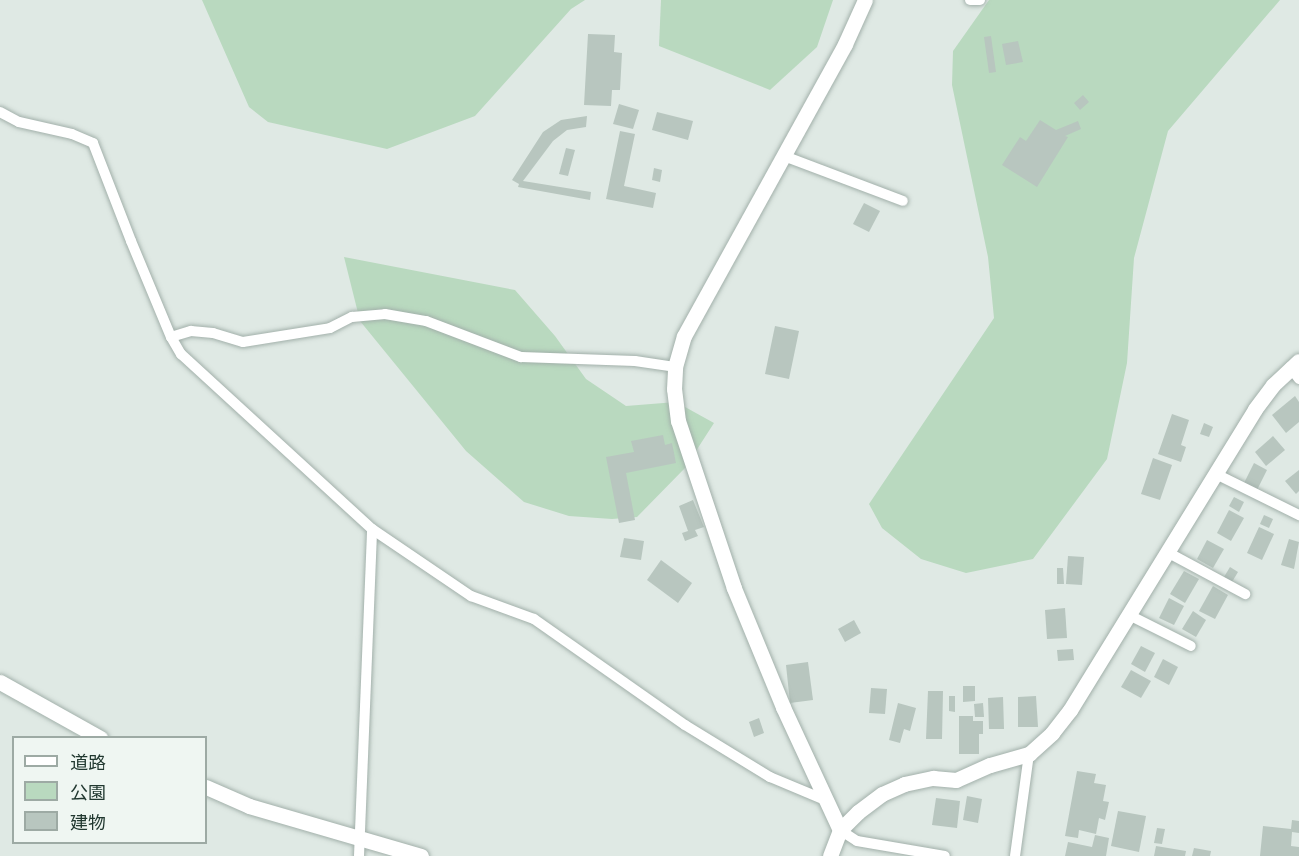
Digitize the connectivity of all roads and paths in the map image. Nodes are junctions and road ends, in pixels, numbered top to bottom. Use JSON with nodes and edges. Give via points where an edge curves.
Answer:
{"nodes":[{"id":1,"x":865,"y":0,"type":"edge"},
{"id":2,"x":970,"y":0,"type":"edge"},
{"id":3,"x":980,"y":0,"type":"edge"},
{"id":4,"x":0,"y":112,"type":"edge"},
{"id":5,"x":784,"y":156,"type":"junction"},
{"id":6,"x":903,"y":201,"type":"dead end"},
{"id":7,"x":171,"y":337,"type":"junction"},
{"id":8,"x":675,"y":367,"type":"junction"},
{"id":9,"x":1296,"y":369,"type":"edge"},
{"id":10,"x":1216,"y":474,"type":"junction"},
{"id":11,"x":1299,"y":515,"type":"edge"},
{"id":12,"x":372,"y":529,"type":"junction"},
{"id":13,"x":1167,"y":552,"type":"junction"},
{"id":14,"x":1245,"y":594,"type":"dead end"},
{"id":15,"x":1129,"y":615,"type":"junction"},
{"id":16,"x":1191,"y":646,"type":"dead end"},
{"id":17,"x":0,"y":682,"type":"edge"},
{"id":18,"x":96,"y":736,"type":"edge"},
{"id":19,"x":1029,"y":754,"type":"junction"},
{"id":20,"x":207,"y":787,"type":"edge"},
{"id":21,"x":825,"y":800,"type":"junction"},
{"id":22,"x":840,"y":830,"type":"junction"},
{"id":23,"x":361,"y":839,"type":"junction"},
{"id":24,"x":359,"y":856,"type":"edge"},
{"id":25,"x":421,"y":856,"type":"edge"},
{"id":26,"x":830,"y":856,"type":"edge"},
{"id":27,"x":945,"y":856,"type":"edge"},
{"id":28,"x":1015,"y":856,"type":"edge"}],
"edges":[{"from":1,"to":5,"type":"street"},
{"from":2,"to":3,"type":"street"},
{"from":4,"to":7,"type":"street","via":[[19,122],[93,143]]},
{"from":5,"to":6,"type":"street"},
{"from":5,"to":8,"type":"street","via":[[684,336]]},
{"from":7,"to":8,"type":"street","via":[[191,331],[243,342],[330,328],[352,317],[385,314],[426,321],[521,357],[635,361]]},
{"from":7,"to":12,"type":"street","via":[[196,371]]},
{"from":8,"to":21,"type":"street","via":[[678,421],[734,588]]},
{"from":9,"to":10,"type":"street","via":[[1273,385]]},
{"from":10,"to":11,"type":"street"},
{"from":10,"to":13,"type":"street"},
{"from":12,"to":21,"type":"street","via":[[471,596],[534,619],[685,725],[770,777]]},
{"from":12,"to":23,"type":"street"},
{"from":13,"to":14,"type":"street"},
{"from":13,"to":15,"type":"street"},
{"from":15,"to":16,"type":"street"},
{"from":15,"to":19,"type":"street","via":[[1070,710]]},
{"from":17,"to":18,"type":"street"},
{"from":19,"to":22,"type":"street","via":[[956,780],[933,778],[904,784],[882,794]]},
{"from":19,"to":28,"type":"street"},
{"from":20,"to":23,"type":"street","via":[[249,806]]},
{"from":21,"to":22,"type":"street"},
{"from":22,"to":26,"type":"street"},
{"from":22,"to":27,"type":"street","via":[[857,841]]},
{"from":23,"to":24,"type":"street"},
{"from":23,"to":25,"type":"street"}]}
